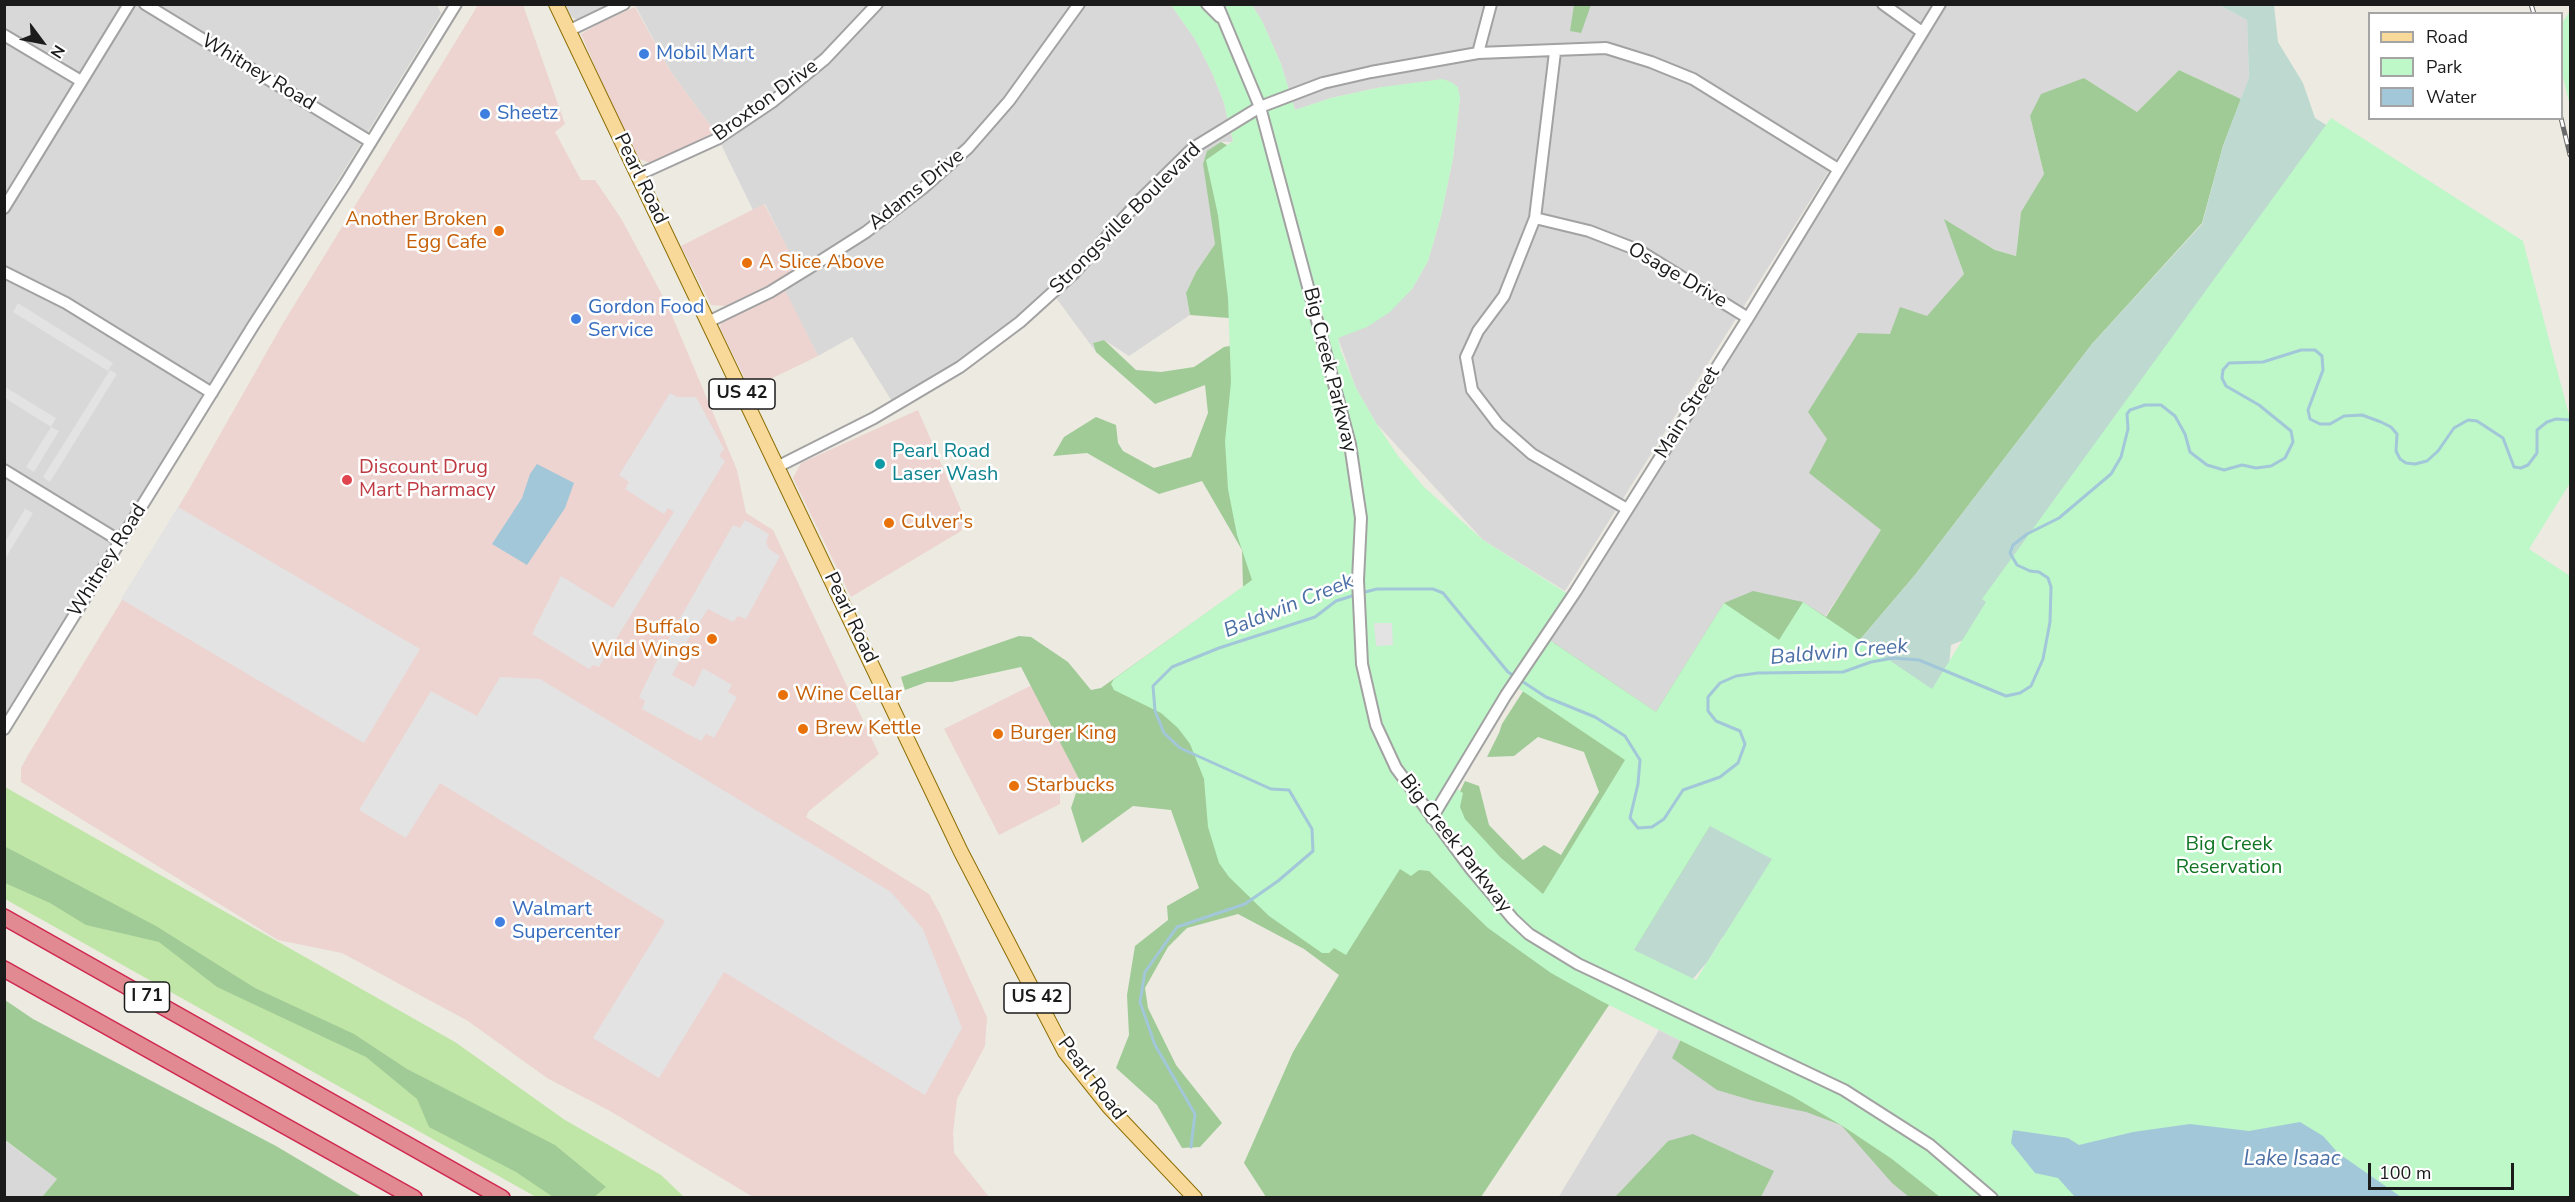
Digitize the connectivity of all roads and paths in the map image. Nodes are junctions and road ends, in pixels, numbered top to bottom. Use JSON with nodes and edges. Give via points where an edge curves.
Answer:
{"nodes":[{"id":1,"x":129,"y":4,"type":"edge"},
{"id":2,"x":145,"y":4,"type":"edge"},
{"id":3,"x":456,"y":4,"type":"edge"},
{"id":4,"x":556,"y":4,"type":"edge"},
{"id":5,"x":624,"y":4,"type":"edge"},
{"id":6,"x":877,"y":4,"type":"edge"},
{"id":7,"x":1079,"y":4,"type":"edge"},
{"id":8,"x":1207,"y":4,"type":"edge"},
{"id":9,"x":1217,"y":4,"type":"edge"},
{"id":10,"x":1491,"y":4,"type":"edge"},
{"id":11,"x":1883,"y":4,"type":"edge"},
{"id":12,"x":1940,"y":4,"type":"edge"},
{"id":13,"x":1225,"y":21,"type":"junction"},
{"id":14,"x":568,"y":31,"type":"junction"},
{"id":15,"x":1923,"y":32,"type":"junction"},
{"id":16,"x":4,"y":35,"type":"edge"},
{"id":17,"x":1555,"y":51,"type":"junction"},
{"id":18,"x":1478,"y":53,"type":"junction"},
{"id":19,"x":81,"y":81,"type":"junction"},
{"id":20,"x":1260,"y":107,"type":"junction"},
{"id":21,"x":371,"y":142,"type":"junction"},
{"id":22,"x":1838,"y":169,"type":"junction"},
{"id":23,"x":638,"y":175,"type":"junction"},
{"id":24,"x":4,"y":208,"type":"edge"},
{"id":25,"x":1535,"y":218,"type":"junction"},
{"id":26,"x":4,"y":272,"type":"edge"},
{"id":27,"x":1748,"y":318,"type":"junction"},
{"id":28,"x":708,"y":322,"type":"junction"},
{"id":29,"x":212,"y":393,"type":"junction"},
{"id":30,"x":777,"y":467,"type":"junction"},
{"id":31,"x":4,"y":470,"type":"edge"},
{"id":32,"x":1627,"y":509,"type":"junction"},
{"id":33,"x":120,"y":541,"type":"junction"},
{"id":34,"x":4,"y":729,"type":"edge"},
{"id":35,"x":1432,"y":818,"type":"junction"},
{"id":36,"x":4,"y":917,"type":"edge"},
{"id":37,"x":4,"y":969,"type":"edge"},
{"id":38,"x":414,"y":1197,"type":"edge"},
{"id":39,"x":502,"y":1197,"type":"edge"},
{"id":40,"x":1195,"y":1197,"type":"edge"},
{"id":41,"x":1992,"y":1197,"type":"edge"}],
"edges":[{"from":1,"to":19,"type":"street"},
{"from":2,"to":21,"type":"street","name":"Whitney Road"},
{"from":3,"to":21,"type":"street","name":"Whitney Road"},
{"from":4,"to":14,"type":"main road","name":"Pearl Road","number":"US 42"},
{"from":5,"to":14,"type":"street"},
{"from":6,"to":23,"type":"street","name":"Broxton Drive","via":[[825,59],[772,102],[705,145]]},
{"from":7,"to":28,"type":"street","name":"Adams Drive","via":[[1009,101],[968,148],[923,188],[822,260],[770,292]]},
{"from":8,"to":13,"type":"street","name":"Big Creek Parkway"},
{"from":9,"to":13,"type":"street","name":"Big Creek Parkway"},
{"from":10,"to":18,"type":"street"},
{"from":11,"to":15,"type":"street"},
{"from":12,"to":15,"type":"street","name":"Main Street"},
{"from":13,"to":20,"type":"street","name":"Big Creek Parkway"},
{"from":14,"to":23,"type":"main road","name":"Pearl Road","number":"US 42"},
{"from":15,"to":22,"type":"street","name":"Main Street"},
{"from":16,"to":19,"type":"street"},
{"from":17,"to":18,"type":"street","name":"Strongsville Boulevard"},
{"from":17,"to":22,"type":"street","name":"Strongsville Boulevard","via":[[1606,48],[1693,79]]},
{"from":17,"to":25,"type":"street"},
{"from":18,"to":20,"type":"street","name":"Strongsville Boulevard","via":[[1323,83]]},
{"from":19,"to":24,"type":"street"},
{"from":20,"to":30,"type":"street","name":"Strongsville Boulevard","via":[[1193,148],[1074,273],[1011,329],[960,367],[874,418]]},
{"from":20,"to":35,"type":"street","name":"Big Creek Parkway","via":[[1350,444],[1361,518],[1358,604],[1362,664],[1376,725],[1396,768]]},
{"from":21,"to":29,"type":"street","name":"Whitney Road"},
{"from":22,"to":27,"type":"street","name":"Main Street"},
{"from":23,"to":28,"type":"main road","name":"Pearl Road","number":"US 42"},
{"from":25,"to":27,"type":"street","name":"Osage Drive","via":[[1589,231],[1638,250]]},
{"from":25,"to":32,"type":"street","via":[[1504,296],[1478,331],[1466,357],[1472,390],[1498,424],[1532,454]]},
{"from":26,"to":29,"type":"street","via":[[66,303]]},
{"from":27,"to":32,"type":"street","name":"Main Street"},
{"from":28,"to":30,"type":"main road","name":"Pearl Road","number":"US 42"},
{"from":29,"to":33,"type":"street","name":"Whitney Road"},
{"from":30,"to":40,"type":"main road","name":"Pearl Road","number":"US 42","via":[[961,852],[1065,1052],[1109,1107]]},
{"from":31,"to":33,"type":"street"},
{"from":32,"to":35,"type":"street","name":"Main Street","via":[[1506,695]]},
{"from":33,"to":34,"type":"street","name":"Whitney Road"},
{"from":35,"to":41,"type":"street","name":"Big Creek Parkway","via":[[1478,878],[1529,934],[1578,964],[1844,1090],[1930,1145]]},
{"from":36,"to":39,"type":"highway","number":"I 71"},
{"from":37,"to":38,"type":"highway","number":"I 71"}]}
